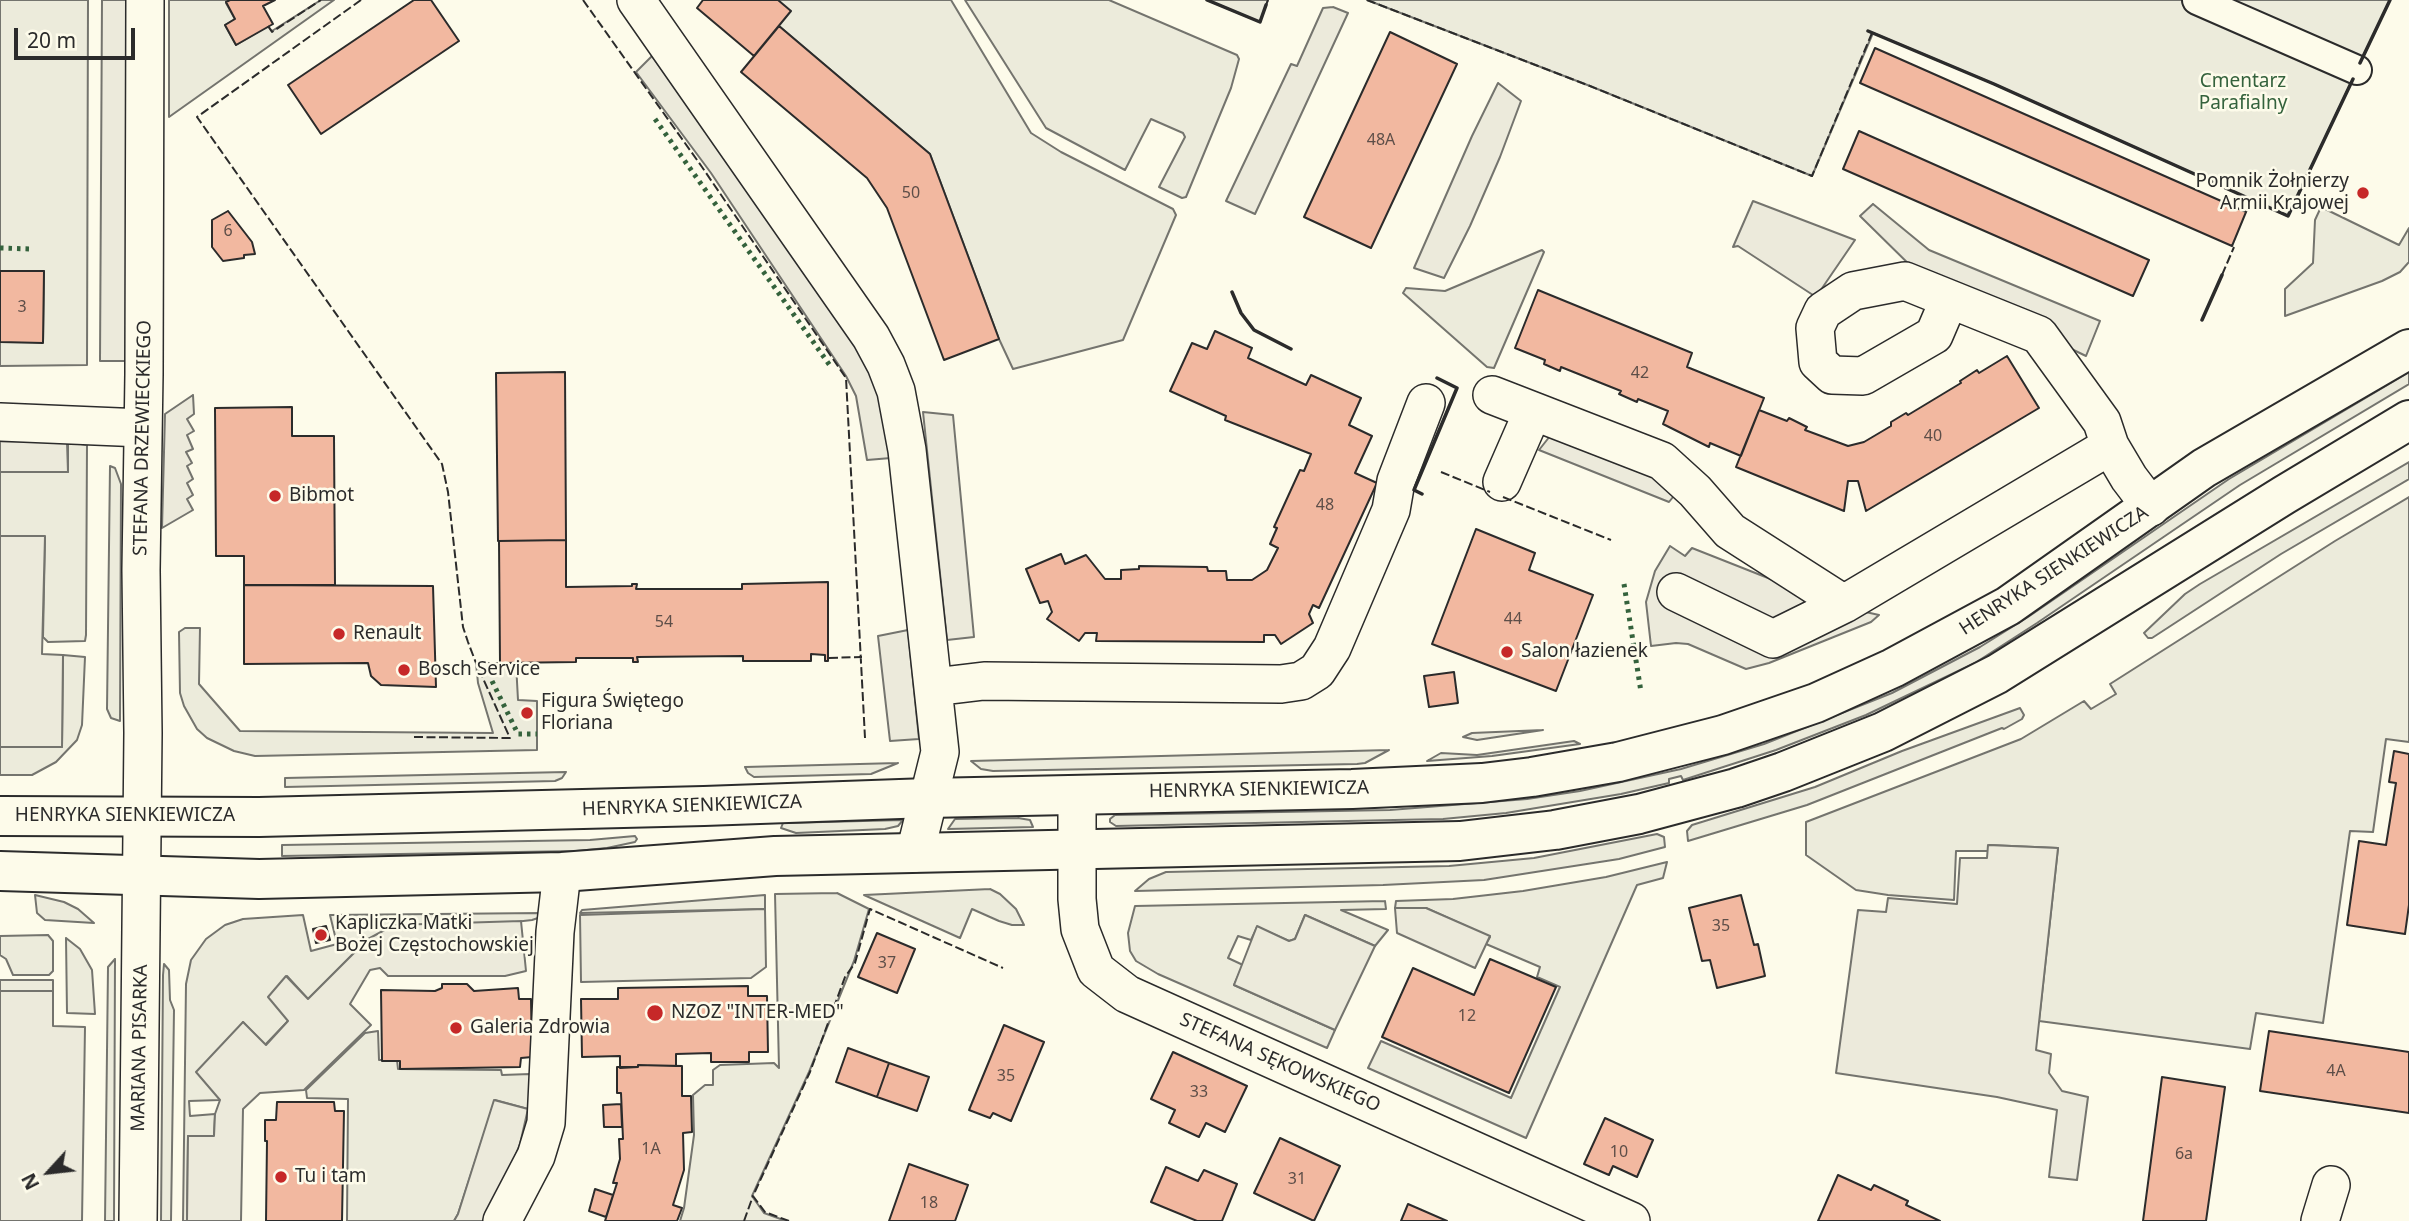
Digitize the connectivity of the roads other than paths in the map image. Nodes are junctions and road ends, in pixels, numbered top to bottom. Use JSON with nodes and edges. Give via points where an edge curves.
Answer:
{"nodes":[{"id":1,"x":145,"y":0,"type":"edge"},
{"id":2,"x":635,"y":0,"type":"edge"},
{"id":3,"x":2197,"y":0,"type":"edge"},
{"id":4,"x":2357,"y":70,"type":"dead end"},
{"id":5,"x":1949,"y":300,"type":"dead end"},
{"id":6,"x":2409,"y":349,"type":"edge"},
{"id":7,"x":1492,"y":396,"type":"dead end"},
{"id":8,"x":1426,"y":403,"type":"dead end"},
{"id":9,"x":1533,"y":411,"type":"junction"},
{"id":10,"x":2409,"y":420,"type":"edge"},
{"id":11,"x":0,"y":422,"type":"edge"},
{"id":12,"x":143,"y":428,"type":"junction"},
{"id":13,"x":2110,"y":446,"type":"junction"},
{"id":14,"x":1502,"y":482,"type":"dead end"},
{"id":15,"x":2151,"y":507,"type":"junction"},
{"id":16,"x":1676,"y":592,"type":"dead end"},
{"id":17,"x":1844,"y":604,"type":"junction"},
{"id":18,"x":934,"y":687,"type":"junction"},
{"id":19,"x":1077,"y":795,"type":"junction"},
{"id":20,"x":928,"y":797,"type":"junction"},
{"id":21,"x":704,"y":806,"type":"junction"},
{"id":22,"x":0,"y":816,"type":"edge"},
{"id":23,"x":141,"y":817,"type":"junction"},
{"id":24,"x":1078,"y":849,"type":"junction"},
{"id":25,"x":915,"y":853,"type":"junction"},
{"id":26,"x":704,"y":861,"type":"junction"},
{"id":27,"x":0,"y":871,"type":"edge"},
{"id":28,"x":562,"y":872,"type":"junction"},
{"id":29,"x":141,"y":875,"type":"junction"},
{"id":30,"x":2331,"y":1185,"type":"dead end"},
{"id":31,"x":138,"y":1221,"type":"edge"},
{"id":32,"x":502,"y":1221,"type":"edge"},
{"id":33,"x":1631,"y":1221,"type":"edge"},
{"id":34,"x":2320,"y":1221,"type":"edge"}],
"edges":[{"from":1,"to":12,"type":"street","name":"STEFANA DRZEWIECKIEGO"},
{"from":2,"to":18,"type":"street","via":[[887,365],[897,391],[907,450]]},
{"from":3,"to":4,"type":"street"},
{"from":5,"to":13,"type":"street","via":[[2039,335],[2102,422]]},
{"from":6,"to":15,"type":"street","name":"HENRYKA SIENKIEWICZA","via":[[2204,468]]},
{"from":7,"to":9,"type":"street"},
{"from":8,"to":18,"type":"street","via":[[1396,481],[1391,510],[1338,635],[1317,671],[1301,681],[984,681]]},
{"from":9,"to":14,"type":"street"},
{"from":9,"to":17,"type":"street","via":[[1662,461],[1730,531]]},
{"from":10,"to":24,"type":"street","via":[[1997,674],[1883,732],[1748,784],[1639,814],[1460,841]]},
{"from":11,"to":12,"type":"street"},
{"from":12,"to":23,"type":"street","name":"STEFANA DRZEWIECKIEGO"},
{"from":13,"to":15,"type":"street"},
{"from":13,"to":17,"type":"street"},
{"from":15,"to":19,"type":"street","name":"HENRYKA SIENKIEWICZA","via":[[1965,631],[1816,703],[1723,734],[1618,762],[1482,783]]},
{"from":16,"to":17,"type":"street","via":[[1773,639]]},
{"from":18,"to":20,"type":"street","via":[[940,752]]},
{"from":19,"to":20,"type":"street","name":"HENRYKA SIENKIEWICZA"},
{"from":19,"to":24,"type":"street","name":"STEFANA SĘKOWSKIEGO"},
{"from":20,"to":21,"type":"street","name":"HENRYKA SIENKIEWICZA"},
{"from":20,"to":25,"type":"street"},
{"from":21,"to":23,"type":"street","name":"HENRYKA SIENKIEWICZA"},
{"from":21,"to":26,"type":"street"},
{"from":22,"to":23,"type":"street","name":"HENRYKA SIENKIEWICZA"},
{"from":23,"to":29,"type":"street","name":"STEFANA DRZEWIECKIEGO"},
{"from":24,"to":25,"type":"street"},
{"from":24,"to":33,"type":"street","name":"STEFANA SĘKOWSKIEGO","via":[[1080,929],[1096,970],[1127,994]]},
{"from":25,"to":26,"type":"street"},
{"from":26,"to":28,"type":"street"},
{"from":27,"to":29,"type":"street"},
{"from":28,"to":29,"type":"street","via":[[259,879]]},
{"from":28,"to":32,"type":"street","via":[[546,1123],[536,1156]]},
{"from":29,"to":31,"type":"street","name":"MARIANA PISARKA"},
{"from":30,"to":34,"type":"street"}]}
